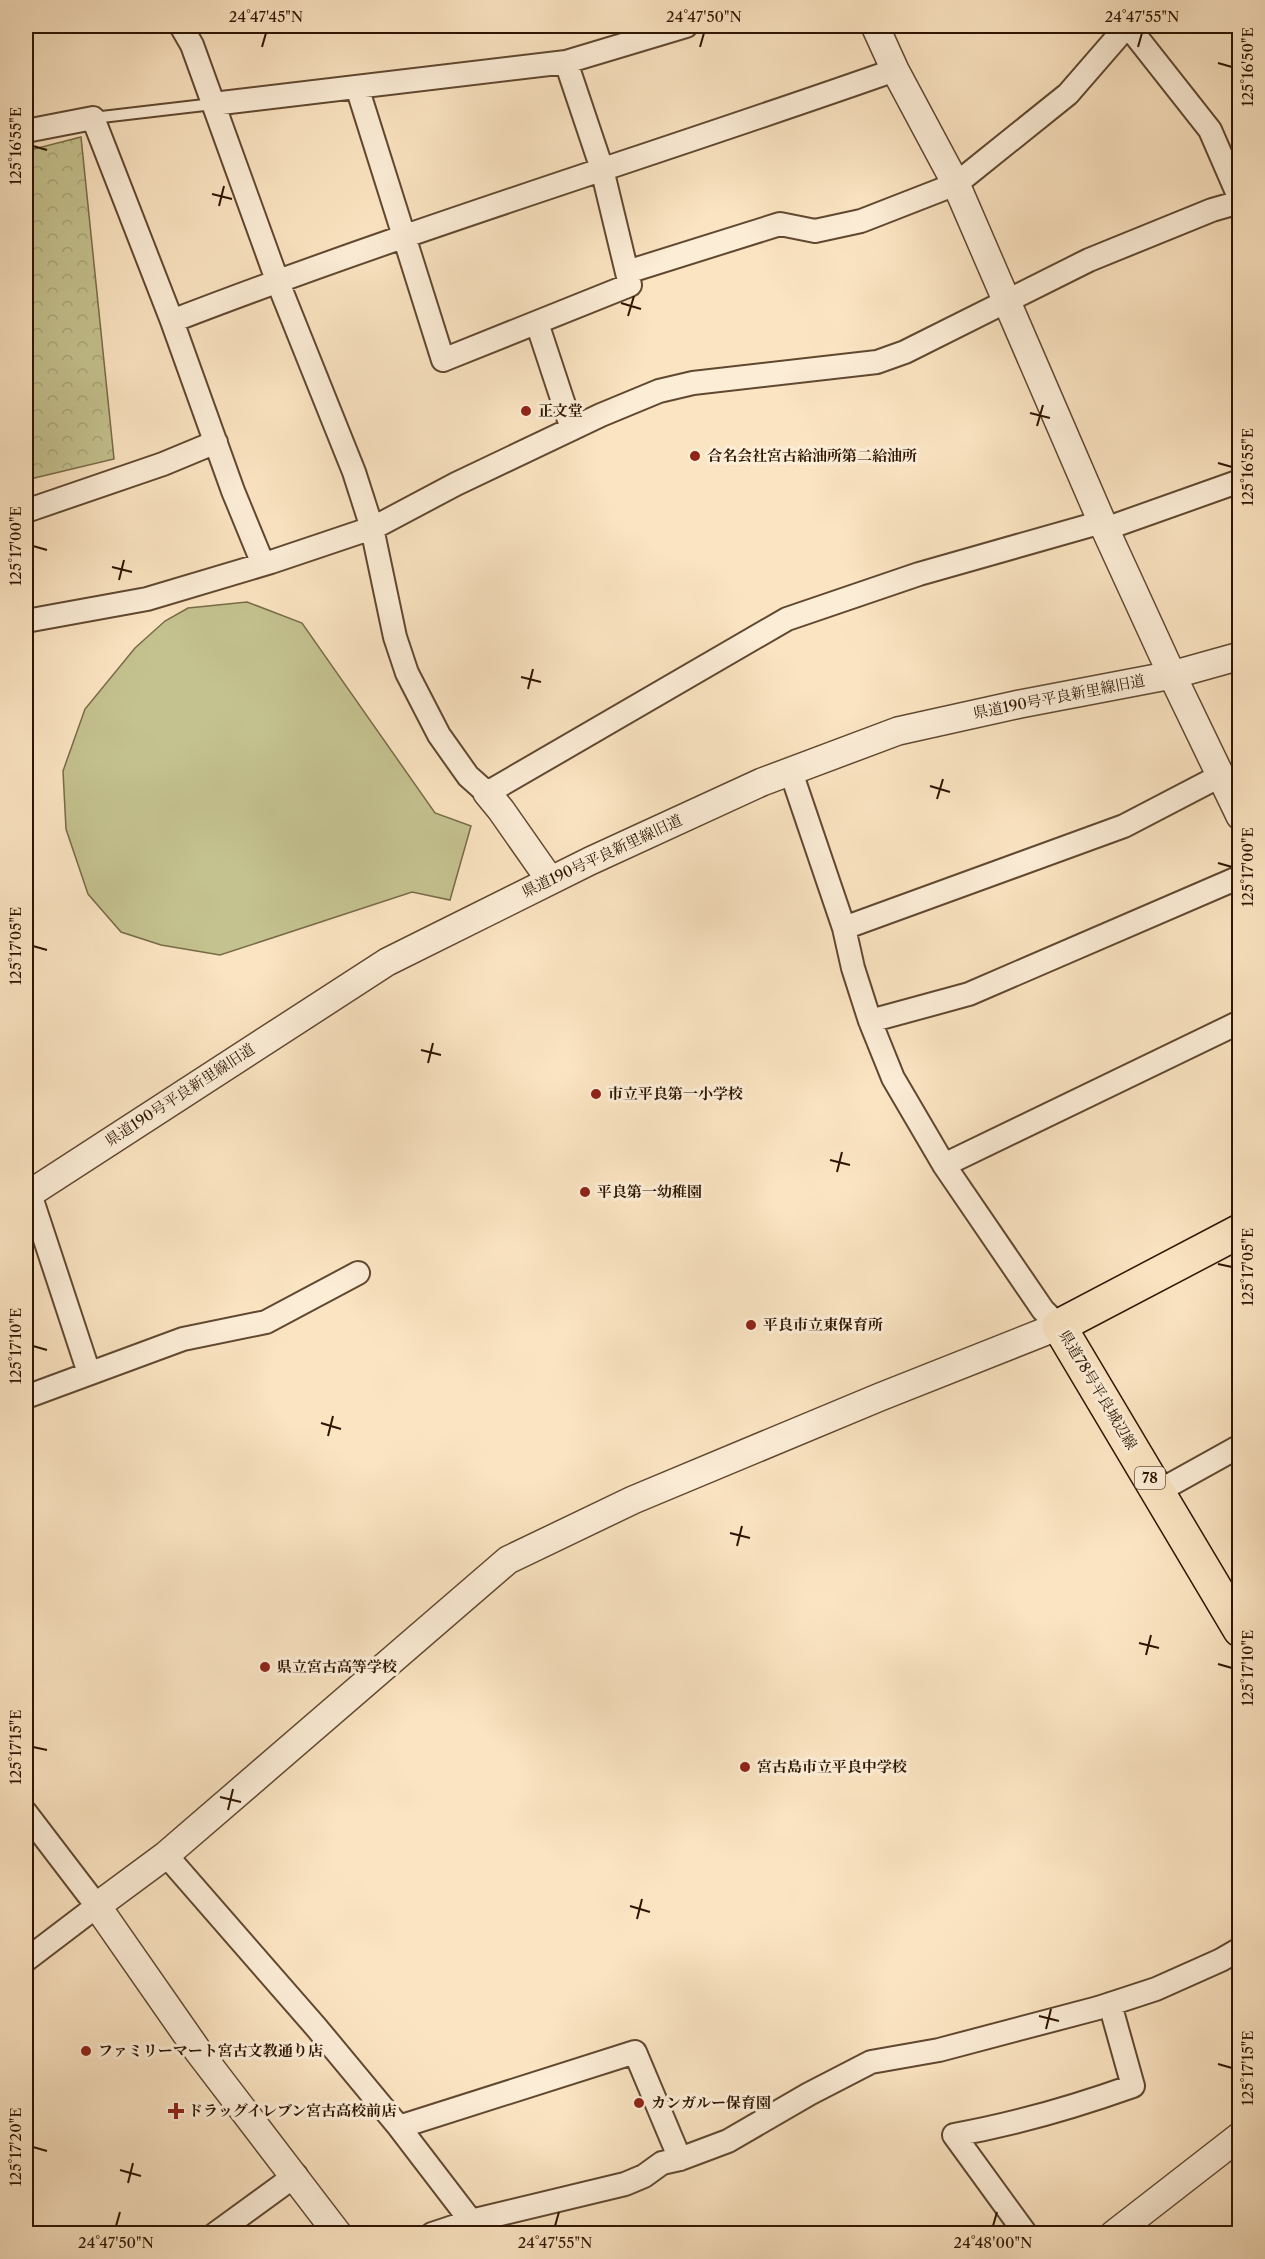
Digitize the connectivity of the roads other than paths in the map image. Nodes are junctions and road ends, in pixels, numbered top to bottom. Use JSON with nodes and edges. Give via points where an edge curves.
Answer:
{"nodes":[{"id":1,"x":181,"y":26,"type":"edge"},
{"id":2,"x":686,"y":26,"type":"edge"},
{"id":3,"x":875,"y":26,"type":"edge"},
{"id":4,"x":1127,"y":26,"type":"edge"},
{"id":5,"x":566,"y":63,"type":"junction"},
{"id":6,"x":895,"y":70,"type":"junction"},
{"id":7,"x":357,"y":87,"type":"junction"},
{"id":8,"x":213,"y":104,"type":"junction"},
{"id":9,"x":93,"y":118,"type":"junction"},
{"id":10,"x":26,"y":131,"type":"edge"},
{"id":11,"x":602,"y":169,"type":"junction"},
{"id":12,"x":956,"y":184,"type":"junction"},
{"id":13,"x":1239,"y":201,"type":"edge"},
{"id":14,"x":404,"y":236,"type":"junction"},
{"id":15,"x":627,"y":272,"type":"junction"},
{"id":16,"x":277,"y":280,"type":"junction"},
{"id":17,"x":1007,"y":300,"type":"junction"},
{"id":18,"x":172,"y":321,"type":"junction"},
{"id":19,"x":537,"y":323,"type":"junction"},
{"id":20,"x":572,"y":429,"type":"junction"},
{"id":21,"x":216,"y":442,"type":"junction"},
{"id":22,"x":1239,"y":481,"type":"edge"},
{"id":23,"x":26,"y":511,"type":"edge"},
{"id":24,"x":1104,"y":525,"type":"junction"},
{"id":25,"x":372,"y":528,"type":"junction"},
{"id":26,"x":263,"y":564,"type":"junction"},
{"id":27,"x":26,"y":621,"type":"edge"},
{"id":28,"x":1239,"y":656,"type":"edge"},
{"id":29,"x":1172,"y":675,"type":"junction"},
{"id":30,"x":791,"y":772,"type":"junction"},
{"id":31,"x":1220,"y":776,"type":"junction"},
{"id":32,"x":487,"y":793,"type":"junction"},
{"id":33,"x":1237,"y":805,"type":"edge"},
{"id":34,"x":1239,"y":876,"type":"edge"},
{"id":35,"x":550,"y":880,"type":"junction"},
{"id":36,"x":844,"y":928,"type":"junction"},
{"id":37,"x":870,"y":1021,"type":"junction"},
{"id":38,"x":1239,"y":1022,"type":"edge"},
{"id":39,"x":944,"y":1165,"type":"junction"},
{"id":40,"x":28,"y":1195,"type":"edge"},
{"id":41,"x":1239,"y":1231,"type":"edge"},
{"id":42,"x":358,"y":1273,"type":"dead end"},
{"id":43,"x":1059,"y":1326,"type":"junction"},
{"id":44,"x":89,"y":1373,"type":"junction"},
{"id":45,"x":26,"y":1397,"type":"edge"},
{"id":46,"x":1239,"y":1446,"type":"edge"},
{"id":47,"x":1159,"y":1491,"type":"junction"},
{"id":48,"x":1239,"y":1630,"type":"edge"},
{"id":49,"x":26,"y":1813,"type":"edge"},
{"id":50,"x":166,"y":1855,"type":"junction"},
{"id":51,"x":97,"y":1906,"type":"junction"},
{"id":52,"x":1239,"y":1949,"type":"edge"},
{"id":53,"x":26,"y":1960,"type":"edge"},
{"id":54,"x":1110,"y":2004,"type":"junction"},
{"id":55,"x":399,"y":2127,"type":"junction"},
{"id":56,"x":1239,"y":2136,"type":"edge"},
{"id":57,"x":680,"y":2159,"type":"junction"},
{"id":58,"x":296,"y":2175,"type":"junction"},
{"id":59,"x":471,"y":2221,"type":"junction"},
{"id":60,"x":215,"y":2234,"type":"edge"},
{"id":61,"x":338,"y":2234,"type":"edge"},
{"id":62,"x":432,"y":2234,"type":"edge"},
{"id":63,"x":1026,"y":2234,"type":"edge"},
{"id":64,"x":1114,"y":2234,"type":"edge"}],
"edges":[{"from":1,"to":8,"type":"street"},
{"from":2,"to":5,"type":"street"},
{"from":3,"to":6,"type":"street"},
{"from":4,"to":12,"type":"street","via":[[1068,94]]},
{"from":4,"to":13,"type":"street","via":[[1210,130]]},
{"from":5,"to":7,"type":"street"},
{"from":5,"to":11,"type":"street"},
{"from":6,"to":11,"type":"street"},
{"from":6,"to":12,"type":"street"},
{"from":7,"to":8,"type":"street"},
{"from":7,"to":14,"type":"street"},
{"from":8,"to":9,"type":"lane"},
{"from":8,"to":16,"type":"street"},
{"from":9,"to":10,"type":"street"},
{"from":9,"to":18,"type":"street"},
{"from":11,"to":14,"type":"street"},
{"from":11,"to":15,"type":"street"},
{"from":12,"to":15,"type":"street","via":[[861,222],[815,231],[780,224]]},
{"from":12,"to":17,"type":"street"},
{"from":13,"to":17,"type":"street","via":[[1089,260]]},
{"from":14,"to":16,"type":"street"},
{"from":14,"to":19,"type":"street","via":[[443,360]]},
{"from":15,"to":19,"type":"street","via":[[630,285]]},
{"from":16,"to":18,"type":"street"},
{"from":16,"to":25,"type":"street","via":[[354,472]]},
{"from":17,"to":20,"type":"street","via":[[905,352],[877,362],[693,383],[659,391]]},
{"from":17,"to":24,"type":"street"},
{"from":18,"to":21,"type":"street"},
{"from":19,"to":20,"type":"street"},
{"from":20,"to":25,"type":"street"},
{"from":21,"to":23,"type":"street"},
{"from":21,"to":26,"type":"street"},
{"from":22,"to":24,"type":"street"},
{"from":24,"to":29,"type":"street"},
{"from":24,"to":32,"type":"street","via":[[919,574],[787,619]]},
{"from":25,"to":26,"type":"street"},
{"from":25,"to":32,"type":"street","via":[[395,637],[407,673],[439,735],[468,776]]},
{"from":26,"to":27,"type":"street","via":[[147,599]]},
{"from":28,"to":29,"type":"street","name":"県道190号平良新里線旧道"},
{"from":29,"to":30,"type":"street","name":"県道190号平良新里線旧道","via":[[898,731]]},
{"from":29,"to":31,"type":"street"},
{"from":30,"to":35,"type":"street","name":"県道190号平良新里線旧道"},
{"from":30,"to":36,"type":"street"},
{"from":31,"to":33,"type":"street"},
{"from":31,"to":36,"type":"street","via":[[1124,826]]},
{"from":32,"to":35,"type":"street"},
{"from":34,"to":37,"type":"street","via":[[969,994]]},
{"from":35,"to":40,"type":"street","name":"県道190号平良新里線旧道","via":[[387,962]]},
{"from":36,"to":37,"type":"street"},
{"from":37,"to":39,"type":"street","via":[[893,1078]]},
{"from":38,"to":39,"type":"street"},
{"from":39,"to":43,"type":"street","via":[[1043,1310]]},
{"from":40,"to":44,"type":"street"},
{"from":41,"to":43,"type":"main road","name":"県道78号平良城辺線"},
{"from":42,"to":44,"type":"street","via":[[266,1322],[183,1339]]},
{"from":43,"to":47,"type":"main road","name":"県道78号平良城辺線","number":"78"},
{"from":43,"to":50,"type":"street","via":[[633,1500],[508,1560]]},
{"from":44,"to":45,"type":"street"},
{"from":46,"to":47,"type":"street"},
{"from":47,"to":48,"type":"main road","name":"県道78号平良城辺線","number":"78"},
{"from":49,"to":51,"type":"street"},
{"from":50,"to":51,"type":"street"},
{"from":50,"to":55,"type":"street"},
{"from":51,"to":53,"type":"street"},
{"from":51,"to":58,"type":"street","via":[[198,2051]]},
{"from":52,"to":54,"type":"street","via":[[1156,1989]]},
{"from":54,"to":57,"type":"street","via":[[939,2050],[871,2062],[737,2136]]},
{"from":54,"to":63,"type":"street","via":[[1133,2086],[1072,2108],[954,2134]]},
{"from":55,"to":57,"type":"street","via":[[635,2052]]},
{"from":55,"to":59,"type":"street"},
{"from":56,"to":64,"type":"street"},
{"from":57,"to":59,"type":"street","via":[[662,2163],[625,2184]]},
{"from":58,"to":60,"type":"street"},
{"from":58,"to":61,"type":"street"},
{"from":59,"to":62,"type":"street"}]}
